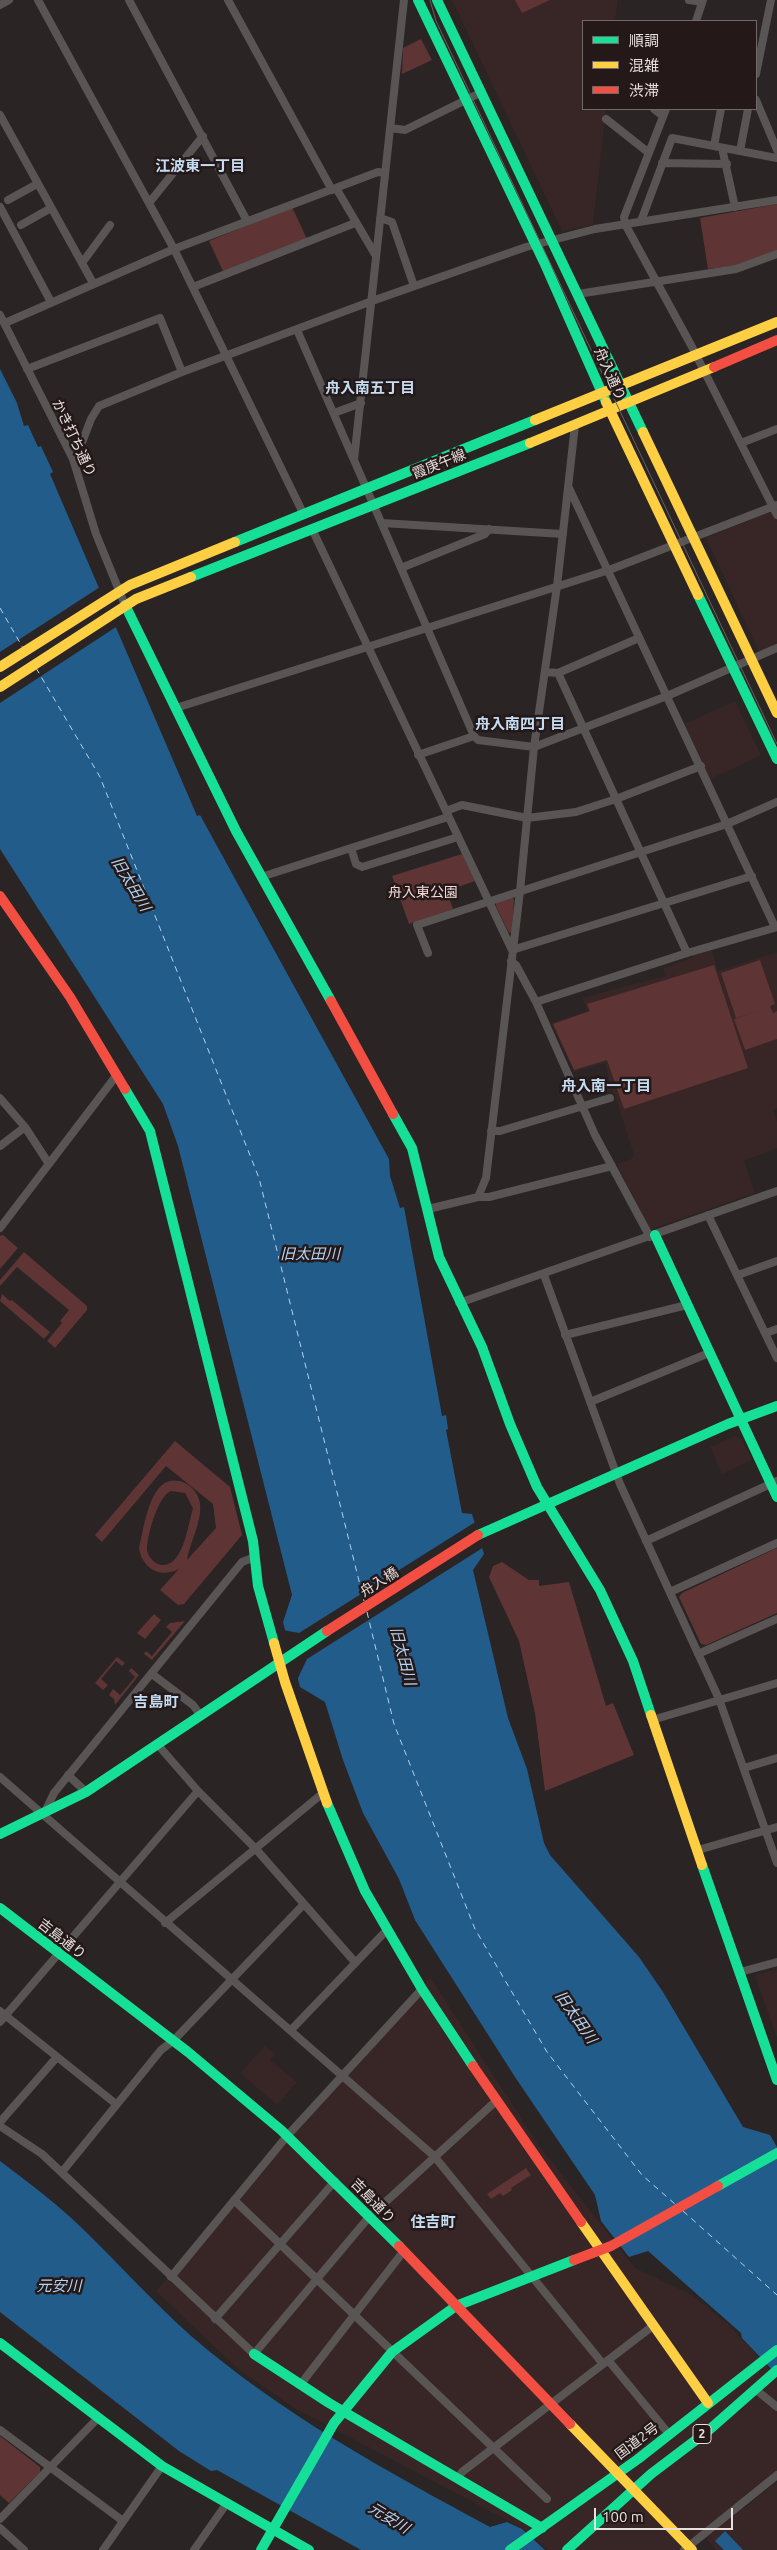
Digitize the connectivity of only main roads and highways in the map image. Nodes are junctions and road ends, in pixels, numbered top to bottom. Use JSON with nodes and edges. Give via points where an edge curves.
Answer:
{"nodes":[{"id":1,"x":418,"y":0,"type":"edge"},
{"id":2,"x":437,"y":0,"type":"edge"},
{"id":3,"x":777,"y":322,"type":"edge"},
{"id":4,"x":777,"y":340,"type":"edge"},
{"id":5,"x":622,"y":385,"type":"junction"},
{"id":6,"x":602,"y":394,"type":"junction"},
{"id":7,"x":630,"y":402,"type":"junction"},
{"id":8,"x":611,"y":410,"type":"junction"},
{"id":9,"x":125,"y":605,"type":"junction"},
{"id":10,"x":0,"y":667,"type":"edge"},
{"id":11,"x":0,"y":687,"type":"edge"},
{"id":12,"x":777,"y":713,"type":"edge"},
{"id":13,"x":777,"y":760,"type":"edge"},
{"id":14,"x":2,"y":902,"type":"edge"},
{"id":15,"x":652,"y":1236,"type":"road end"},
{"id":16,"x":777,"y":1406,"type":"edge"},
{"id":17,"x":741,"y":1419,"type":"junction"},
{"id":18,"x":774,"y":1482,"type":"edge"},
{"id":19,"x":777,"y":1497,"type":"edge"},
{"id":20,"x":547,"y":1502,"type":"junction"},
{"id":21,"x":280,"y":1662,"type":"junction"},
{"id":22,"x":0,"y":1834,"type":"edge"},
{"id":23,"x":0,"y":1908,"type":"edge"},
{"id":24,"x":777,"y":2080,"type":"edge"},
{"id":25,"x":777,"y":2153,"type":"edge"},
{"id":26,"x":601,"y":2250,"type":"junction"},
{"id":27,"x":456,"y":2306,"type":"junction"},
{"id":28,"x":1,"y":2345,"type":"edge"},
{"id":29,"x":777,"y":2350,"type":"edge"},
{"id":30,"x":254,"y":2354,"type":"road end"},
{"id":31,"x":773,"y":2373,"type":"edge"},
{"id":32,"x":708,"y":2404,"type":"junction"},
{"id":33,"x":343,"y":2411,"type":"junction"},
{"id":34,"x":618,"y":2472,"type":"junction"},
{"id":35,"x":634,"y":2490,"type":"junction"},
{"id":36,"x":542,"y":2528,"type":"junction"},
{"id":37,"x":273,"y":2529,"type":"junction"},
{"id":38,"x":569,"y":2549,"type":"edge"},
{"id":39,"x":688,"y":2549,"type":"edge"},
{"id":40,"x":262,"y":2550,"type":"edge"},
{"id":41,"x":309,"y":2550,"type":"edge"},
{"id":42,"x":510,"y":2550,"type":"edge"}],
"edges":[{"from":1,"to":6,"type":"main road","name":"舟入通り","via":[[536,245]]},
{"from":2,"to":5,"type":"main road","name":"舟入通り"},
{"from":3,"to":5,"type":"main road"},
{"from":4,"to":7,"type":"main road","name":"霞庚午線"},
{"from":5,"to":6,"type":"main road"},
{"from":5,"to":7,"type":"main road","name":"舟入通り"},
{"from":6,"to":8,"type":"main road","name":"舟入通り"},
{"from":6,"to":10,"type":"main road","via":[[119,590]]},
{"from":7,"to":8,"type":"main road","name":"霞庚午線"},
{"from":7,"to":12,"type":"main road","name":"舟入通り"},
{"from":8,"to":9,"type":"main road","name":"霞庚午線"},
{"from":8,"to":13,"type":"main road","name":"舟入通り"},
{"from":9,"to":11,"type":"main road","name":"霞庚午線"},
{"from":9,"to":20,"type":"main road","via":[[236,831],[412,1148],[439,1257],[482,1347],[537,1487]]},
{"from":14,"to":21,"type":"main road","via":[[70,998],[150,1131],[254,1541],[258,1586]]},
{"from":15,"to":17,"type":"main road"},
{"from":16,"to":17,"type":"main road","name":"舟入橋"},
{"from":17,"to":18,"type":"main road"},
{"from":17,"to":20,"type":"main road","name":"舟入橋"},
{"from":18,"to":19,"type":"main road"},
{"from":20,"to":21,"type":"main road","name":"舟入橋","via":[[483,1532]]},
{"from":20,"to":24,"type":"main road","via":[[617,1623],[633,1661]]},
{"from":21,"to":22,"type":"main road","name":"舟入橋","via":[[86,1792]]},
{"from":21,"to":26,"type":"main road","via":[[323,1793],[344,1846],[386,1930],[496,2101]]},
{"from":23,"to":27,"type":"main road","name":"吉島通り","via":[[174,2040],[287,2136]]},
{"from":25,"to":26,"type":"main road"},
{"from":26,"to":27,"type":"main road"},
{"from":26,"to":32,"type":"main road"},
{"from":27,"to":33,"type":"main road","via":[[392,2352]]},
{"from":27,"to":34,"type":"main road","name":"吉島通り"},
{"from":28,"to":37,"type":"main road","via":[[162,2466]]},
{"from":29,"to":32,"type":"main road","name":"国道2号","number":"2"},
{"from":30,"to":33,"type":"main road"},
{"from":31,"to":35,"type":"main road","number":"2","via":[[710,2430],[650,2474]]},
{"from":32,"to":34,"type":"main road","name":"国道2号","number":"2"},
{"from":33,"to":36,"type":"main road"},
{"from":33,"to":37,"type":"main road"},
{"from":34,"to":35,"type":"main road","name":"吉島通り"},
{"from":34,"to":36,"type":"main road","name":"国道2号","number":"2"},
{"from":35,"to":38,"type":"main road","number":"2"},
{"from":35,"to":39,"type":"main road","name":"吉島通り"},
{"from":36,"to":42,"type":"main road","name":"国道2号","number":"2"},
{"from":37,"to":40,"type":"main road"},
{"from":37,"to":41,"type":"main road"}]}
